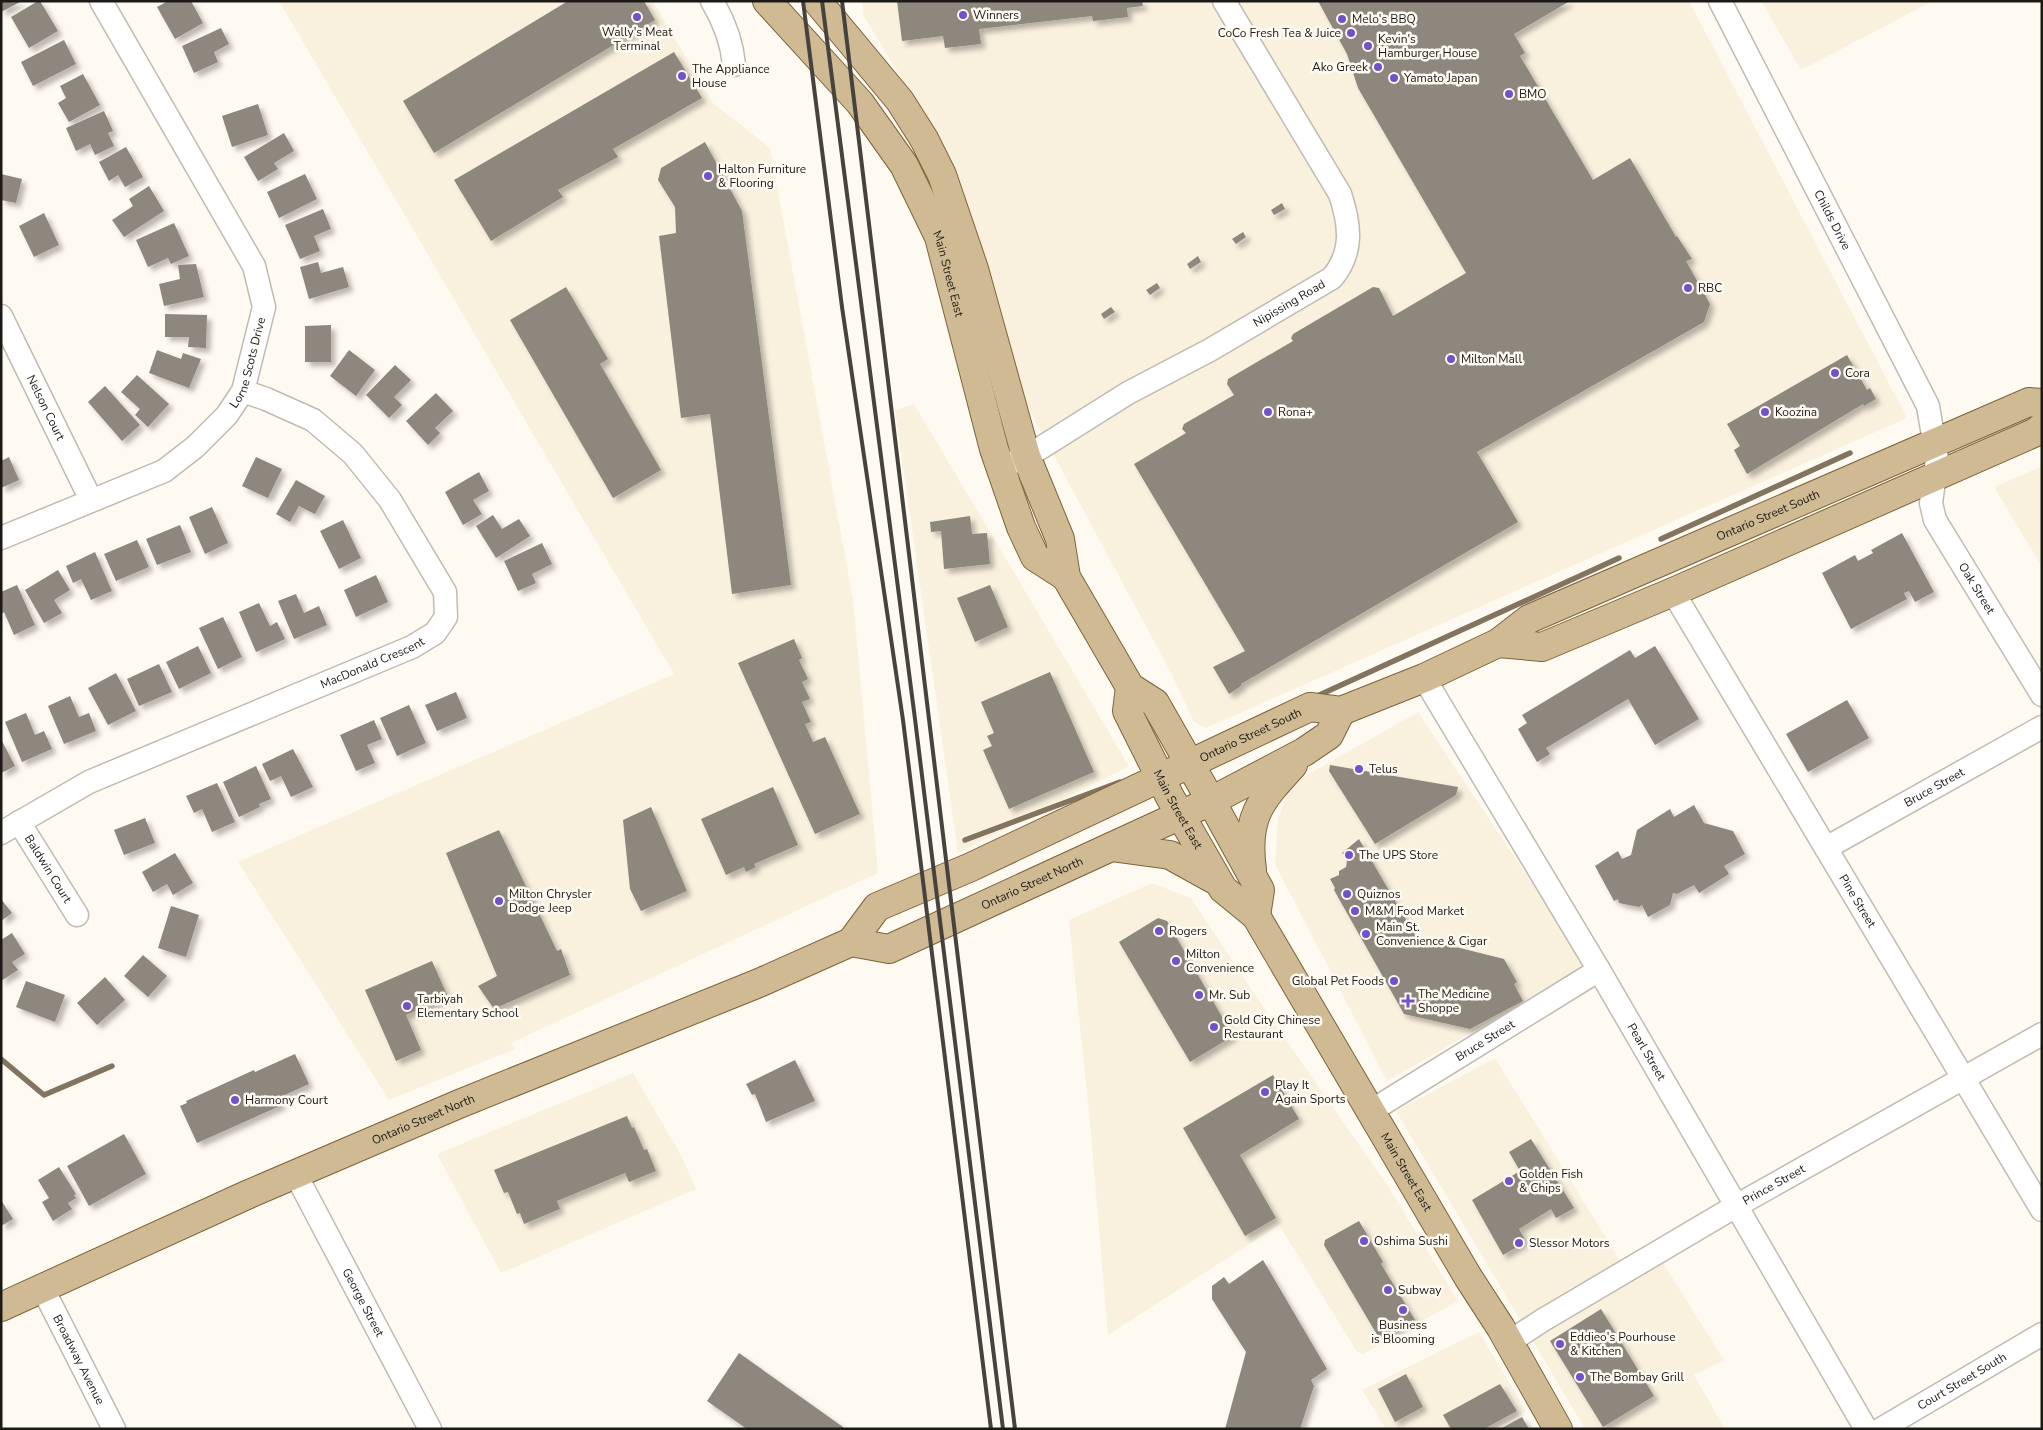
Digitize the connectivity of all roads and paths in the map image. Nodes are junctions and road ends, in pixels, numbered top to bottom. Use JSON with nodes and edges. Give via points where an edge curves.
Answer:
{"nodes":[{"id":1,"x":101,"y":1,"type":"edge"},
{"id":2,"x":712,"y":1,"type":"edge"},
{"id":3,"x":768,"y":1,"type":"edge"},
{"id":4,"x":817,"y":1,"type":"edge"},
{"id":5,"x":1224,"y":1,"type":"edge"},
{"id":6,"x":1720,"y":1,"type":"edge"},
{"id":7,"x":734,"y":65,"type":"dead end"},
{"id":8,"x":1,"y":316,"type":"edge"},
{"id":9,"x":243,"y":391,"type":"junction"},
{"id":10,"x":2042,"y":403,"type":"edge"},
{"id":11,"x":2042,"y":427,"type":"edge"},
{"id":12,"x":1936,"y":443,"type":"junction"},
{"id":13,"x":1026,"y":456,"type":"junction"},
{"id":14,"x":1000,"y":469,"type":"junction"},
{"id":15,"x":1934,"y":477,"type":"junction"},
{"id":16,"x":91,"y":500,"type":"junction"},
{"id":17,"x":1,"y":538,"type":"edge"},
{"id":18,"x":1066,"y":577,"type":"junction"},
{"id":19,"x":1673,"y":592,"type":"junction"},
{"id":20,"x":1498,"y":643,"type":"junction"},
{"id":21,"x":1424,"y":678,"type":"junction"},
{"id":22,"x":1130,"y":688,"type":"junction"},
{"id":23,"x":2042,"y":695,"type":"edge"},
{"id":24,"x":1341,"y":711,"type":"junction"},
{"id":25,"x":2042,"y":728,"type":"edge"},
{"id":26,"x":1304,"y":752,"type":"junction"},
{"id":27,"x":1190,"y":763,"type":"junction"},
{"id":28,"x":1160,"y":778,"type":"junction"},
{"id":29,"x":1211,"y":801,"type":"junction"},
{"id":30,"x":1179,"y":814,"type":"junction"},
{"id":31,"x":10,"y":827,"type":"edge"},
{"id":32,"x":1110,"y":847,"type":"junction"},
{"id":33,"x":1826,"y":848,"type":"junction"},
{"id":34,"x":1253,"y":877,"type":"junction"},
{"id":35,"x":1219,"y":882,"type":"junction"},
{"id":36,"x":77,"y":915,"type":"dead end"},
{"id":37,"x":1256,"y":916,"type":"junction"},
{"id":38,"x":851,"y":942,"type":"junction"},
{"id":39,"x":1599,"y":970,"type":"junction"},
{"id":40,"x":2042,"y":1034,"type":"edge"},
{"id":41,"x":1963,"y":1080,"type":"junction"},
{"id":42,"x":1371,"y":1111,"type":"junction"},
{"id":43,"x":296,"y":1175,"type":"junction"},
{"id":44,"x":1736,"y":1206,"type":"junction"},
{"id":45,"x":2042,"y":1210,"type":"edge"},
{"id":46,"x":43,"y":1289,"type":"junction"},
{"id":47,"x":1,"y":1307,"type":"edge"},
{"id":48,"x":2042,"y":1334,"type":"edge"},
{"id":49,"x":1509,"y":1342,"type":"junction"},
{"id":50,"x":114,"y":1429,"type":"edge"},
{"id":51,"x":430,"y":1429,"type":"edge"},
{"id":52,"x":1558,"y":1429,"type":"edge"},
{"id":53,"x":1866,"y":1429,"type":"edge"},
{"id":54,"x":1881,"y":1429,"type":"edge"}],
"edges":[{"from":1,"to":9,"type":"street","name":"Lorne Scots Drive","via":[[254,266],[264,307]]},
{"from":2,"to":7,"type":"street","via":[[728,35]]},
{"from":3,"to":14,"type":"main road","name":"Main Street East","via":[[860,103],[904,164],[939,238]]},
{"from":4,"to":13,"type":"main road","name":"Main Street East","via":[[900,101],[942,175],[974,269]]},
{"from":5,"to":13,"type":"street","name":"Nipissing Road","via":[[1340,194],[1348,231],[1345,259],[1332,278],[1210,350],[1128,393]]},
{"from":6,"to":12,"type":"street","name":"Childs Drive","via":[[1928,406]]},
{"from":8,"to":16,"type":"street","name":"Nelson Court"},
{"from":9,"to":16,"type":"street","name":"Lorne Scots Drive","via":[[227,415],[179,461],[142,481]]},
{"from":9,"to":31,"type":"street","name":"MacDonald Crescent","via":[[314,420],[353,454],[390,500],[445,592],[446,617],[435,633],[412,647],[89,782]]},
{"from":10,"to":12,"type":"main road","name":"Ontario Street South","via":[[2029,402]]},
{"from":11,"to":15,"type":"main road"},
{"from":12,"to":15,"type":"street","name":"Childs Drive"},
{"from":12,"to":20,"type":"main road","name":"Ontario Street South","via":[[1529,619]]},
{"from":13,"to":14,"type":"street","name":"Nipissing Road"},
{"from":13,"to":18,"type":"main road","name":"Main Street East","via":[[1060,539]]},
{"from":14,"to":18,"type":"main road","name":"Main Street East","via":[[1035,557]]},
{"from":15,"to":19,"type":"main road"},
{"from":15,"to":23,"type":"street","name":"Oak Street","via":[[1931,503],[1935,520]]},
{"from":16,"to":17,"type":"street","name":"Lorne Scots Drive"},
{"from":18,"to":22,"type":"main road","name":"Main Street East"},
{"from":19,"to":20,"type":"main road","via":[[1542,647]]},
{"from":19,"to":33,"type":"street","name":"Pine Street"},
{"from":20,"to":21,"type":"main road","name":"Ontario Street South"},
{"from":21,"to":24,"type":"main road","name":"Ontario Street South"},
{"from":21,"to":39,"type":"street","name":"Pearl Street"},
{"from":22,"to":27,"type":"main road","name":"Main Street East","via":[[1155,703]]},
{"from":22,"to":28,"type":"main road","name":"Main Street East","via":[[1127,711]]},
{"from":24,"to":26,"type":"main road","via":[[1329,735]]},
{"from":24,"to":27,"type":"main road","name":"Ontario Street South","via":[[1310,707]]},
{"from":25,"to":33,"type":"street","name":"Bruce Street"},
{"from":26,"to":29,"type":"main road"},
{"from":26,"to":34,"type":"main road","via":[[1267,793],[1254,818],[1249,847]]},
{"from":27,"to":28,"type":"main road","name":"Ontario Street North"},
{"from":27,"to":29,"type":"main road","name":"Main Street East"},
{"from":28,"to":30,"type":"main road","name":"Main Street East"},
{"from":28,"to":38,"type":"main road","name":"Ontario Street North","via":[[971,867],[877,907]]},
{"from":29,"to":30,"type":"main road","name":"Ontario Street North"},
{"from":29,"to":34,"type":"main road","name":"Main Street East"},
{"from":30,"to":32,"type":"main road","name":"Ontario Street North"},
{"from":30,"to":35,"type":"main road","name":"Main Street East"},
{"from":31,"to":36,"type":"street","name":"Baldwin Court"},
{"from":32,"to":35,"type":"main road","via":[[1170,855]]},
{"from":32,"to":38,"type":"main road","name":"Ontario Street North","via":[[890,949]]},
{"from":33,"to":41,"type":"street","name":"Pine Street"},
{"from":34,"to":37,"type":"main road","name":"Main Street East","via":[[1260,890]]},
{"from":35,"to":37,"type":"main road","name":"Main Street East"},
{"from":37,"to":42,"type":"main road","name":"Main Street East"},
{"from":38,"to":43,"type":"main road","name":"Ontario Street North"},
{"from":39,"to":42,"type":"street","name":"Bruce Street"},
{"from":39,"to":44,"type":"street","name":"Pearl Street"},
{"from":40,"to":41,"type":"street","name":"Prince Street"},
{"from":41,"to":44,"type":"street","name":"Prince Street"},
{"from":41,"to":45,"type":"street","name":"Pine Street"},
{"from":42,"to":49,"type":"main road","name":"Main Street East"},
{"from":43,"to":46,"type":"main road","name":"Ontario Street North"},
{"from":43,"to":51,"type":"street","name":"George Street"},
{"from":44,"to":49,"type":"street","name":"Prince Street"},
{"from":44,"to":53,"type":"street","name":"Pearl Street"},
{"from":46,"to":47,"type":"main road","name":"Ontario Street North"},
{"from":46,"to":50,"type":"street","name":"Broadway Avenue"},
{"from":48,"to":54,"type":"street","name":"Court Street South"},
{"from":49,"to":52,"type":"main road","name":"Main Street East"}]}
